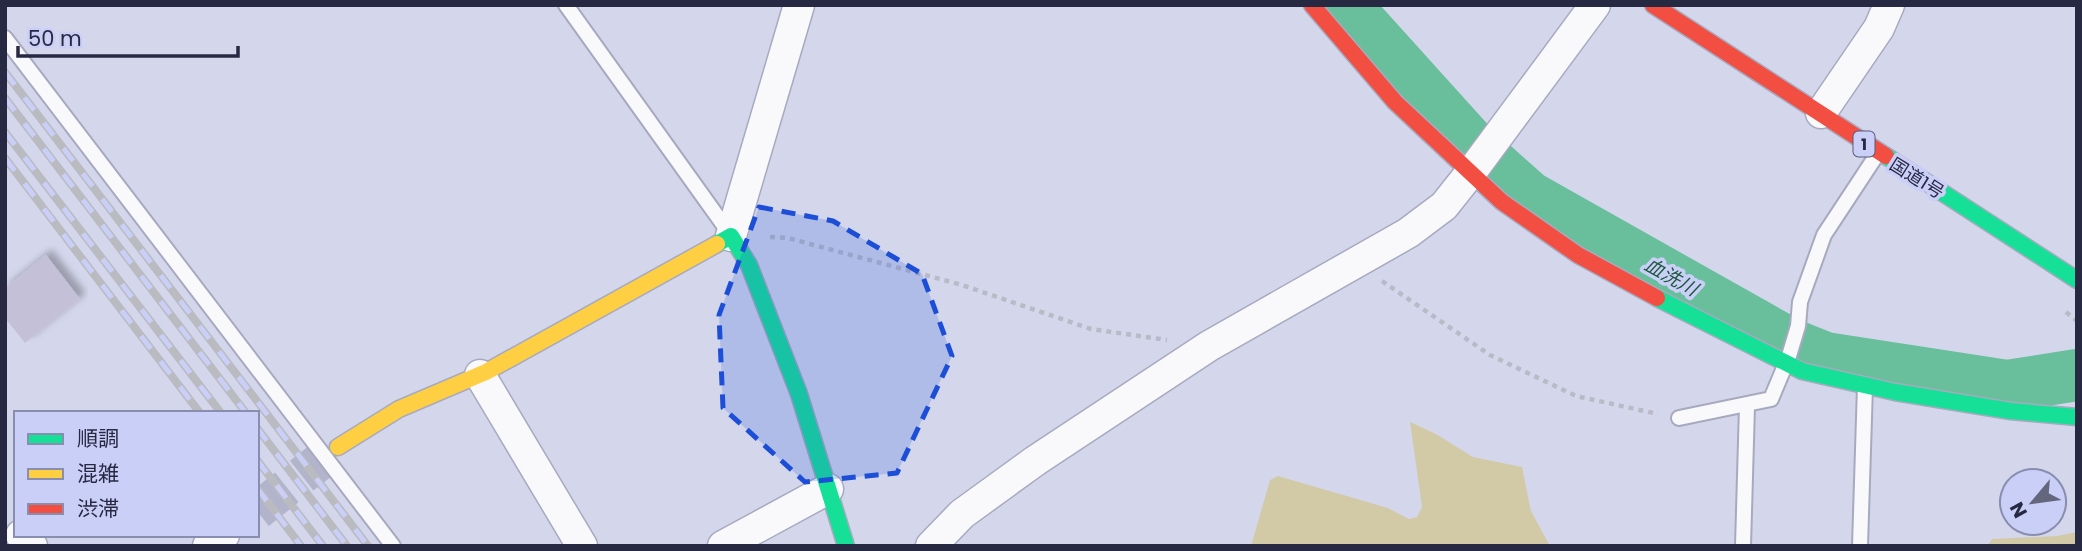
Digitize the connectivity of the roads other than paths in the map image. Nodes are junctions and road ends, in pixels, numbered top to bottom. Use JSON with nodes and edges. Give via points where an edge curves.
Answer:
{"nodes":[{"id":1,"x":566,"y":5,"type":"edge"},
{"id":2,"x":799,"y":5,"type":"edge"},
{"id":3,"x":1312,"y":5,"type":"edge"},
{"id":4,"x":1595,"y":5,"type":"edge"},
{"id":5,"x":1653,"y":5,"type":"edge"},
{"id":6,"x":1889,"y":5,"type":"edge"},
{"id":7,"x":5,"y":38,"type":"edge"},
{"id":8,"x":1821,"y":113,"type":"junction"},
{"id":9,"x":1878,"y":153,"type":"junction"},
{"id":10,"x":1479,"y":162,"type":"junction"},
{"id":11,"x":731,"y":236,"type":"junction"},
{"id":12,"x":2077,"y":280,"type":"edge"},
{"id":13,"x":1787,"y":360,"type":"junction"},
{"id":14,"x":480,"y":375,"type":"junction"},
{"id":15,"x":1865,"y":384,"type":"junction"},
{"id":16,"x":435,"y":394,"type":"joint"},
{"id":17,"x":1747,"y":406,"type":"junction"},
{"id":18,"x":2077,"y":417,"type":"edge"},
{"id":19,"x":1679,"y":418,"type":"road end"},
{"id":20,"x":327,"y":446,"type":"junction"},
{"id":21,"x":828,"y":489,"type":"junction"},
{"id":22,"x":393,"y":546,"type":"edge"},
{"id":23,"x":582,"y":546,"type":"edge"},
{"id":24,"x":723,"y":546,"type":"edge"},
{"id":25,"x":846,"y":546,"type":"edge"},
{"id":26,"x":931,"y":546,"type":"edge"},
{"id":27,"x":1743,"y":546,"type":"edge"},
{"id":28,"x":1860,"y":546,"type":"edge"}],
"edges":[{"from":1,"to":11,"type":"lane"},
{"from":2,"to":11,"type":"street"},
{"from":3,"to":10,"type":"main road","via":[[1395,102]]},
{"from":4,"to":10,"type":"street"},
{"from":5,"to":8,"type":"main road","name":"国道1号","number":"1"},
{"from":6,"to":8,"type":"street","via":[[1879,28]]},
{"from":7,"to":20,"type":"lane"},
{"from":8,"to":9,"type":"main road","name":"国道1号","number":"1"},
{"from":9,"to":12,"type":"main road","name":"国道1号","number":"1"},
{"from":9,"to":13,"type":"lane","via":[[1824,235],[1800,302]]},
{"from":10,"to":13,"type":"main road","via":[[1502,202],[1578,255]]},
{"from":10,"to":26,"type":"street","via":[[1444,206],[1408,233],[1209,346],[1035,461],[962,514]]},
{"from":11,"to":14,"type":"main road"},
{"from":11,"to":21,"type":"main road","via":[[749,265],[799,394]]},
{"from":13,"to":15,"type":"main road","via":[[1802,371]]},
{"from":13,"to":17,"type":"lane","via":[[1771,399]]},
{"from":14,"to":16,"type":"main road"},
{"from":14,"to":23,"type":"street"},
{"from":15,"to":18,"type":"main road","via":[[1998,409]]},
{"from":15,"to":28,"type":"lane"},
{"from":16,"to":20,"type":"street","via":[[401,395],[358,418]]},
{"from":17,"to":19,"type":"lane"},
{"from":17,"to":27,"type":"lane"},
{"from":20,"to":22,"type":"lane"},
{"from":21,"to":24,"type":"street"},
{"from":21,"to":25,"type":"main road"}]}
